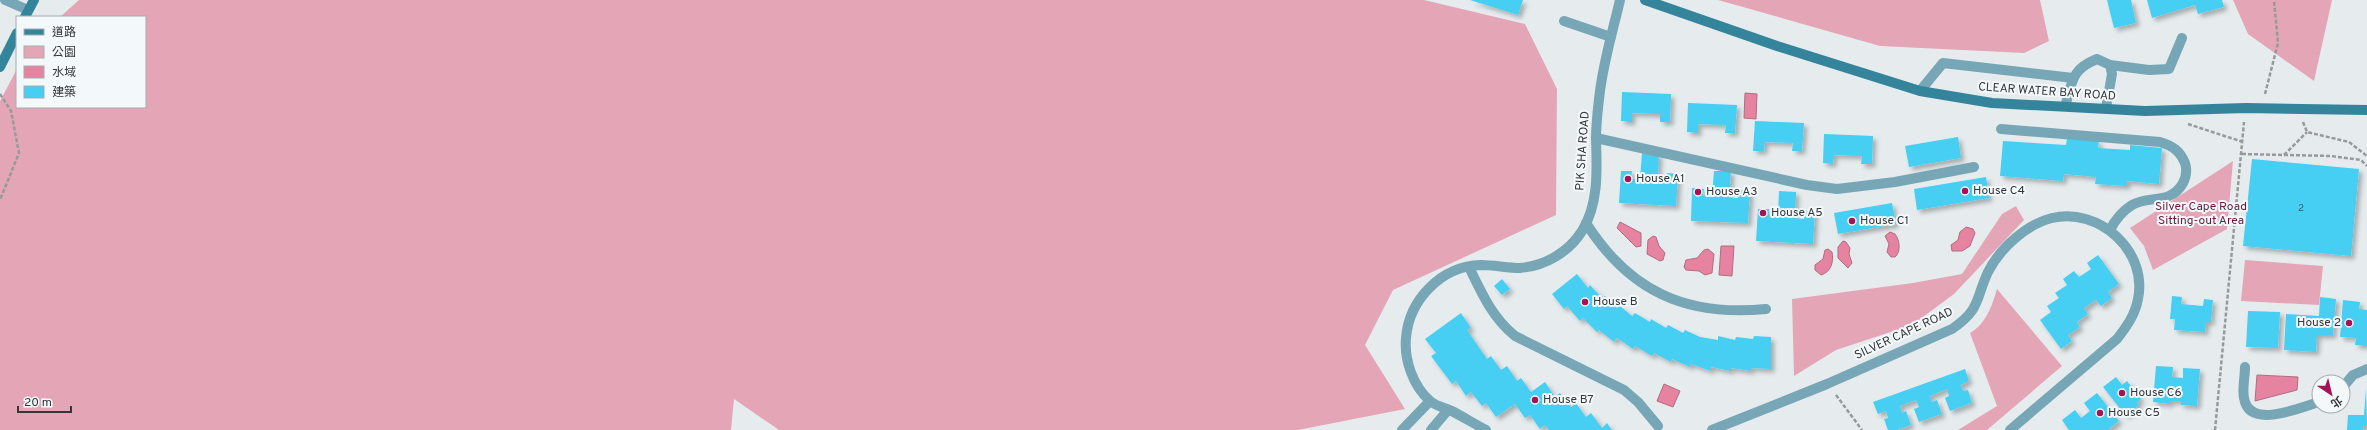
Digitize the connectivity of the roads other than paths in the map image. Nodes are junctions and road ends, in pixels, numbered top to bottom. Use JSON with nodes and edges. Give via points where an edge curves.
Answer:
{"nodes":[{"id":1,"x":5,"y":0,"type":"edge"},
{"id":2,"x":34,"y":0,"type":"edge"},
{"id":3,"x":1620,"y":0,"type":"edge"},
{"id":4,"x":1645,"y":0,"type":"edge"},
{"id":5,"x":27,"y":13,"type":"edge"},
{"id":6,"x":1564,"y":21,"type":"dead end"},
{"id":7,"x":16,"y":35,"type":"edge"},
{"id":8,"x":1611,"y":37,"type":"junction"},
{"id":9,"x":2182,"y":38,"type":"dead end"},
{"id":10,"x":2110,"y":65,"type":"junction"},
{"id":11,"x":0,"y":67,"type":"edge"},
{"id":12,"x":2073,"y":78,"type":"junction"},
{"id":13,"x":1920,"y":91,"type":"junction"},
{"id":14,"x":2065,"y":106,"type":"junction"},
{"id":15,"x":2106,"y":108,"type":"junction"},
{"id":16,"x":2367,"y":110,"type":"edge"},
{"id":17,"x":2001,"y":130,"type":"dead end"},
{"id":18,"x":1596,"y":138,"type":"junction"},
{"id":19,"x":1974,"y":167,"type":"dead end"},
{"id":20,"x":1586,"y":223,"type":"junction"},
{"id":21,"x":2110,"y":230,"type":"junction"},
{"id":22,"x":1469,"y":267,"type":"junction"},
{"id":23,"x":1766,"y":309,"type":"dead end"},
{"id":24,"x":2245,"y":367,"type":"dead end"},
{"id":25,"x":2367,"y":369,"type":"edge"},
{"id":26,"x":2351,"y":377,"type":"edge"},
{"id":27,"x":1430,"y":401,"type":"junction"},
{"id":28,"x":2311,"y":404,"type":"edge"},
{"id":29,"x":1448,"y":410,"type":"junction"},
{"id":30,"x":1658,"y":426,"type":"dead end"},
{"id":31,"x":1402,"y":430,"type":"edge"},
{"id":32,"x":1431,"y":430,"type":"edge"},
{"id":33,"x":1486,"y":430,"type":"edge"},
{"id":34,"x":1712,"y":430,"type":"edge"},
{"id":35,"x":2010,"y":430,"type":"edge"}],
"edges":[{"from":1,"to":5,"type":"street"},
{"from":2,"to":5,"type":"main road"},
{"from":3,"to":8,"type":"street","name":"PIK SHA ROAD"},
{"from":4,"to":13,"type":"main road","name":"CLEAR WATER BAY ROAD","via":[[1777,46]]},
{"from":6,"to":8,"type":"street"},
{"from":7,"to":11,"type":"main road"},
{"from":8,"to":18,"type":"street","name":"PIK SHA ROAD","via":[[1600,92]]},
{"from":9,"to":10,"type":"street","via":[[2169,69],[2149,70]]},
{"from":10,"to":12,"type":"street","via":[[2097,60],[2082,65]]},
{"from":10,"to":15,"type":"street","via":[[2112,74]]},
{"from":12,"to":13,"type":"street","via":[[1943,63]]},
{"from":12,"to":14,"type":"street"},
{"from":13,"to":14,"type":"main road","name":"CLEAR WATER BAY ROAD","via":[[1992,103]]},
{"from":14,"to":15,"type":"main road","name":"CLEAR WATER BAY ROAD"},
{"from":15,"to":16,"type":"main road","name":"CLEAR WATER BAY ROAD","via":[[2145,111],[2246,108]]},
{"from":17,"to":21,"type":"street","via":[[2160,142],[2172,146],[2181,155],[2186,166],[2185,179],[2179,190],[2169,197],[2133,204],[2123,211]]},
{"from":18,"to":19,"type":"street","via":[[1807,185],[1837,189],[1895,182]]},
{"from":18,"to":20,"type":"street","name":"PIK SHA ROAD","via":[[1597,176]]},
{"from":20,"to":22,"type":"street","name":"PIK SHA ROAD","via":[[1570,246],[1538,265],[1519,268],[1480,265]]},
{"from":20,"to":23,"type":"street","via":[[1600,246],[1618,265],[1639,282],[1662,295],[1687,305],[1713,310],[1739,312]]},
{"from":21,"to":34,"type":"street","name":"SILVER CAPE ROAD","via":[[2098,222],[2075,216],[2052,218],[2031,227],[1999,255],[1988,271],[1976,306],[1968,318],[1952,329]]},
{"from":21,"to":35,"type":"street","name":"SILVER CAPE ROAD","via":[[2131,253],[2139,275],[2139,298],[2131,320],[2117,339]]},
{"from":22,"to":27,"type":"street","name":"PIK SHA ROAD","via":[[1441,277],[1426,291],[1414,307],[1407,327],[1405,347],[1409,367],[1417,385]]},
{"from":22,"to":30,"type":"street","via":[[1488,307],[1500,323],[1515,336],[1624,390]]},
{"from":24,"to":28,"type":"street","via":[[2243,397],[2246,407],[2253,414],[2262,418],[2271,417]]},
{"from":25,"to":26,"type":"street"},
{"from":27,"to":29,"type":"street","name":"PIK SHA ROAD"},
{"from":27,"to":31,"type":"street"},
{"from":29,"to":32,"type":"street"},
{"from":29,"to":33,"type":"street","name":"PIK SHA ROAD"}]}
